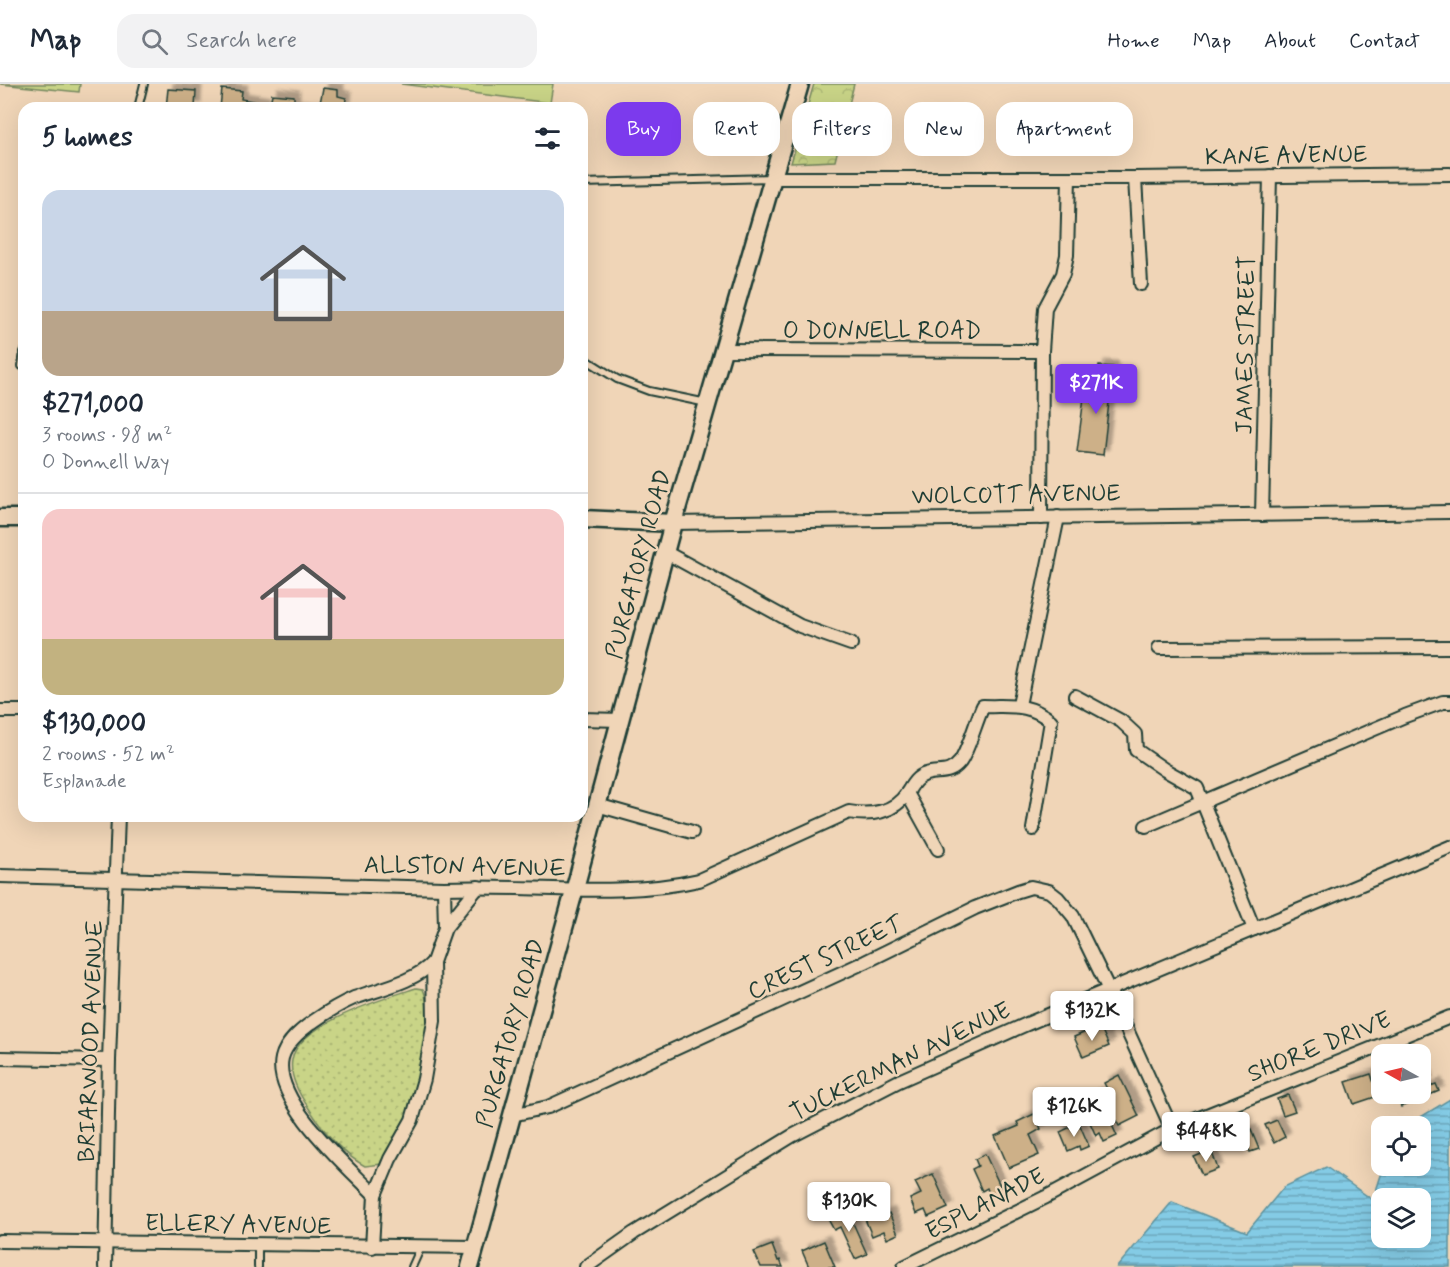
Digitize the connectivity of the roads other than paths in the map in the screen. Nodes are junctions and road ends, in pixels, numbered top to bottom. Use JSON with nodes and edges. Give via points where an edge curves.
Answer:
{"nodes":[{"id":1,"x":144,"y":84,"type":"edge"},
{"id":2,"x":800,"y":84,"type":"edge"},
{"id":3,"x":140,"y":102,"type":"edge"},
{"id":4,"x":1450,"y":174,"type":"edge"},
{"id":5,"x":1270,"y":176,"type":"junction"},
{"id":6,"x":773,"y":178,"type":"junction"},
{"id":7,"x":1069,"y":178,"type":"junction"},
{"id":8,"x":1136,"y":178,"type":"junction"},
{"id":9,"x":588,"y":183,"type":"edge"},
{"id":10,"x":1141,"y":284,"type":"dead end"},
{"id":11,"x":723,"y":350,"type":"junction"},
{"id":12,"x":1042,"y":351,"type":"junction"},
{"id":13,"x":588,"y":361,"type":"edge"},
{"id":14,"x":708,"y":403,"type":"junction"},
{"id":15,"x":1450,"y":512,"type":"edge"},
{"id":16,"x":1262,"y":514,"type":"junction"},
{"id":17,"x":0,"y":518,"type":"edge"},
{"id":18,"x":18,"y":518,"type":"edge"},
{"id":19,"x":1041,"y":518,"type":"junction"},
{"id":20,"x":1058,"y":518,"type":"junction"},
{"id":21,"x":588,"y":519,"type":"edge"},
{"id":22,"x":673,"y":523,"type":"junction"},
{"id":23,"x":665,"y":552,"type":"junction"},
{"id":24,"x":851,"y":644,"type":"dead end"},
{"id":25,"x":1450,"y":647,"type":"edge"},
{"id":26,"x":1159,"y":648,"type":"dead end"},
{"id":27,"x":1076,"y":696,"type":"dead end"},
{"id":28,"x":1450,"y":702,"type":"edge"},
{"id":29,"x":1019,"y":705,"type":"junction"},
{"id":30,"x":0,"y":711,"type":"edge"},
{"id":31,"x":18,"y":711,"type":"edge"},
{"id":32,"x":588,"y":719,"type":"edge"},
{"id":33,"x":620,"y":720,"type":"junction"},
{"id":34,"x":907,"y":794,"type":"junction"},
{"id":35,"x":1201,"y":802,"type":"junction"},
{"id":36,"x":597,"y":804,"type":"junction"},
{"id":37,"x":118,"y":822,"type":"edge"},
{"id":38,"x":1146,"y":826,"type":"dead end"},
{"id":39,"x":1034,"y":829,"type":"dead end"},
{"id":40,"x":692,"y":832,"type":"dead end"},
{"id":41,"x":1450,"y":847,"type":"edge"},
{"id":42,"x":938,"y":849,"type":"dead end"},
{"id":43,"x":0,"y":876,"type":"edge"},
{"id":44,"x":116,"y":879,"type":"junction"},
{"id":45,"x":478,"y":887,"type":"junction"},
{"id":46,"x":444,"y":888,"type":"junction"},
{"id":47,"x":575,"y":888,"type":"junction"},
{"id":48,"x":445,"y":928,"type":"junction"},
{"id":49,"x":1254,"y":929,"type":"junction"},
{"id":50,"x":433,"y":962,"type":"junction"},
{"id":51,"x":1109,"y":990,"type":"junction"},
{"id":52,"x":1450,"y":1017,"type":"edge"},
{"id":53,"x":0,"y":1058,"type":"edge"},
{"id":54,"x":109,"y":1060,"type":"junction"},
{"id":55,"x":512,"y":1115,"type":"junction"},
{"id":56,"x":1172,"y":1129,"type":"junction"},
{"id":57,"x":375,"y":1195,"type":"junction"},
{"id":58,"x":0,"y":1241,"type":"edge"},
{"id":59,"x":106,"y":1242,"type":"junction"},
{"id":60,"x":258,"y":1245,"type":"junction"},
{"id":61,"x":372,"y":1247,"type":"junction"},
{"id":62,"x":421,"y":1247,"type":"junction"},
{"id":63,"x":475,"y":1247,"type":"junction"},
{"id":64,"x":105,"y":1267,"type":"edge"},
{"id":65,"x":258,"y":1267,"type":"edge"},
{"id":66,"x":412,"y":1267,"type":"edge"},
{"id":67,"x":470,"y":1267,"type":"edge"},
{"id":68,"x":586,"y":1267,"type":"edge"},
{"id":69,"x":904,"y":1267,"type":"edge"}],
"edges":[{"from":1,"to":3,"type":"lane"},
{"from":2,"to":6,"type":"street","name":"PURGATORY ROAD"},
{"from":4,"to":5,"type":"street","name":"KANE AVENUE"},
{"from":5,"to":8,"type":"street","name":"KANE AVENUE"},
{"from":5,"to":16,"type":"street","name":"JAMES STREET"},
{"from":6,"to":7,"type":"street","name":"KANE AVENUE"},
{"from":6,"to":9,"type":"lane","name":"KANE AVENUE"},
{"from":6,"to":11,"type":"street","name":"PURGATORY ROAD"},
{"from":7,"to":8,"type":"street","name":"KANE AVENUE"},
{"from":7,"to":12,"type":"street","via":[[1067,255],[1064,274],[1045,308]]},
{"from":8,"to":10,"type":"street"},
{"from":11,"to":12,"type":"street","name":"O DONNELL ROAD"},
{"from":11,"to":14,"type":"street","name":"PURGATORY ROAD"},
{"from":12,"to":19,"type":"street"},
{"from":13,"to":14,"type":"lane","via":[[617,379],[649,391]]},
{"from":14,"to":22,"type":"street","name":"PURGATORY ROAD"},
{"from":15,"to":16,"type":"street","name":"WOLCOTT AVENUE"},
{"from":16,"to":20,"type":"street","name":"WOLCOTT AVENUE"},
{"from":17,"to":18,"type":"street"},
{"from":19,"to":20,"type":"street","name":"WOLCOTT AVENUE"},
{"from":19,"to":22,"type":"street","name":"WOLCOTT AVENUE"},
{"from":20,"to":29,"type":"street"},
{"from":21,"to":22,"type":"street","name":"WOLCOTT AVENUE"},
{"from":22,"to":23,"type":"street","name":"PURGATORY ROAD"},
{"from":23,"to":24,"type":"street","via":[[800,626]]},
{"from":23,"to":33,"type":"street","name":"PURGATORY ROAD"},
{"from":25,"to":26,"type":"street"},
{"from":27,"to":35,"type":"street","via":[[1121,721],[1135,734],[1136,750],[1197,788]]},
{"from":28,"to":35,"type":"street","via":[[1405,716]]},
{"from":29,"to":34,"type":"street","name":"ALLSTON AVENUE","via":[[983,706],[960,762],[942,773],[926,774],[912,783]]},
{"from":29,"to":39,"type":"street","via":[[1052,721]]},
{"from":30,"to":31,"type":"street"},
{"from":32,"to":33,"type":"street"},
{"from":33,"to":36,"type":"street","name":"PURGATORY ROAD"},
{"from":34,"to":42,"type":"street"},
{"from":34,"to":47,"type":"street","name":"ALLSTON AVENUE","via":[[886,809],[864,815],[849,812],[699,880],[648,889]]},
{"from":35,"to":38,"type":"street"},
{"from":35,"to":49,"type":"street"},
{"from":36,"to":40,"type":"street"},
{"from":36,"to":47,"type":"street","name":"PURGATORY ROAD"},
{"from":37,"to":44,"type":"street","name":"BRIARWOOD AVENUE"},
{"from":41,"to":49,"type":"street","name":"TUCKERMAN AVENUE"},
{"from":43,"to":44,"type":"street","name":"ALLSTON AVENUE"},
{"from":44,"to":46,"type":"street","name":"ALLSTON AVENUE"},
{"from":44,"to":54,"type":"street","name":"BRIARWOOD AVENUE"},
{"from":45,"to":46,"type":"street","name":"ALLSTON AVENUE"},
{"from":45,"to":47,"type":"street","name":"ALLSTON AVENUE"},
{"from":45,"to":48,"type":"street"},
{"from":46,"to":48,"type":"street"},
{"from":47,"to":55,"type":"street","name":"PURGATORY ROAD"},
{"from":48,"to":50,"type":"street"},
{"from":49,"to":51,"type":"street","name":"TUCKERMAN AVENUE"},
{"from":50,"to":57,"type":"street","via":[[434,1021],[424,1079],[412,1120]]},
{"from":50,"to":57,"type":"street","via":[[410,977],[331,1010],[301,1031],[283,1056],[281,1075],[297,1109]]},
{"from":51,"to":55,"type":"street","name":"CREST STREET","via":[[1073,916],[1049,891],[1031,887],[975,908],[548,1107]]},
{"from":51,"to":56,"type":"street"},
{"from":51,"to":68,"type":"street","name":"TUCKERMAN AVENUE","via":[[899,1081],[801,1131],[634,1233]]},
{"from":52,"to":56,"type":"street","name":"SHORE DRIVE"},
{"from":53,"to":54,"type":"street"},
{"from":54,"to":59,"type":"street","name":"BRIARWOOD AVENUE"},
{"from":55,"to":63,"type":"street","name":"PURGATORY ROAD"},
{"from":56,"to":69,"type":"street","name":"ESPLANADE"},
{"from":57,"to":61,"type":"street"},
{"from":58,"to":59,"type":"street","name":"ELLERY AVENUE"},
{"from":59,"to":60,"type":"street","name":"ELLERY AVENUE"},
{"from":59,"to":64,"type":"street","name":"BRIARWOOD AVENUE"},
{"from":60,"to":61,"type":"street","name":"ELLERY AVENUE"},
{"from":60,"to":65,"type":"lane"},
{"from":61,"to":62,"type":"street","name":"ELLERY AVENUE"},
{"from":62,"to":63,"type":"street","name":"ELLERY AVENUE"},
{"from":62,"to":66,"type":"lane"},
{"from":63,"to":67,"type":"street","name":"PURGATORY ROAD"}]}
